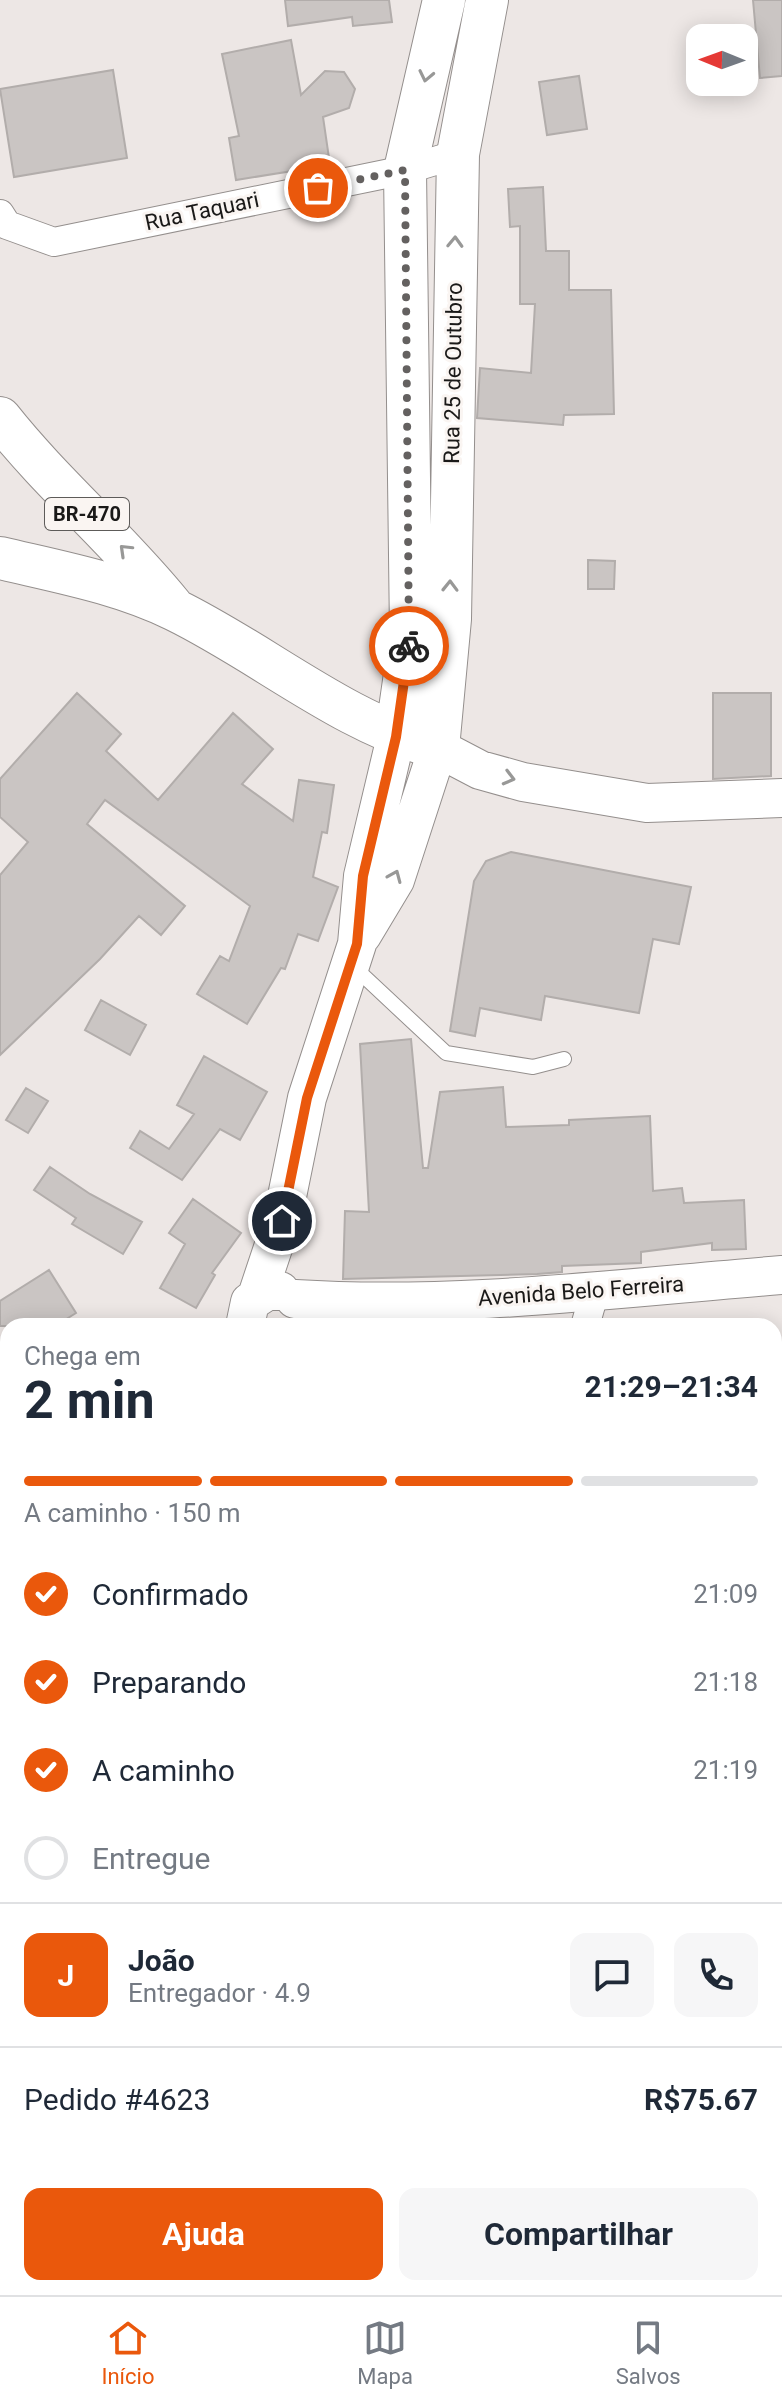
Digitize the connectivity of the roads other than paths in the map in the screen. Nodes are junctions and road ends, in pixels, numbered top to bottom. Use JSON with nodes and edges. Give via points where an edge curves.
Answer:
{"nodes":[{"id":1,"x":444,"y":0,"type":"edge"},
{"id":2,"x":487,"y":0,"type":"edge"},
{"id":3,"x":458,"y":154,"type":"junction"},
{"id":4,"x":405,"y":170,"type":"junction"},
{"id":5,"x":0,"y":214,"type":"edge"},
{"id":6,"x":0,"y":418,"type":"edge"},
{"id":7,"x":0,"y":558,"type":"edge"},
{"id":8,"x":175,"y":610,"type":"junction"},
{"id":9,"x":396,"y":737,"type":"junction"},
{"id":10,"x":438,"y":748,"type":"junction"},
{"id":11,"x":782,"y":798,"type":"edge"},
{"id":12,"x":354,"y":954,"type":"junction"},
{"id":13,"x":564,"y":1059,"type":"dead end"},
{"id":14,"x":782,"y":1275,"type":"edge"},
{"id":15,"x":380,"y":1304,"type":"junction"},
{"id":16,"x":590,"y":1308,"type":"edge"},
{"id":17,"x":268,"y":1312,"type":"edge"},
{"id":18,"x":347,"y":1318,"type":"edge"}],
"edges":[{"from":1,"to":4,"type":"main road","name":"Rua 25 de Outubro","one_way":true},
{"from":2,"to":3,"type":"main road","name":"Rua 25 de Outubro"},
{"from":3,"to":4,"type":"street","name":"Rua Taquari"},
{"from":10,"to":3,"type":"main road","name":"Rua 25 de Outubro","one_way":true,"via":[[450,619]]},
{"from":4,"to":5,"type":"street","name":"Rua Taquari","via":[[54,242],[7,225]]},
{"from":4,"to":9,"type":"main road","name":"Rua 25 de Outubro","via":[[411,632]]},
{"from":8,"to":6,"type":"main road","number":"BR-470","one_way":true,"via":[[135,560],[58,485]]},
{"from":7,"to":8,"type":"main road","number":"BR-470","via":[[124,588]]},
{"from":8,"to":9,"type":"main road","number":"BR-470"},
{"from":9,"to":10,"type":"main road","number":"BR-470"},
{"from":9,"to":12,"type":"main road","via":[[363,876]]},
{"from":10,"to":11,"type":"main road","one_way":true,"via":[[480,770],[523,782],[647,803]]},
{"from":12,"to":10,"type":"main road","one_way":true,"via":[[395,880]]},
{"from":12,"to":13,"type":"lane","via":[[446,1053],[533,1067]]},
{"from":12,"to":17,"type":"main road","via":[[307,1098]]},
{"from":14,"to":16,"type":"main road","name":"Avenida Belo Ferreira"},
{"from":15,"to":16,"type":"main road","name":"Avenida Belo Ferreira"},
{"from":15,"to":17,"type":"main road","name":"Avenida Belo Ferreira"},
{"from":15,"to":18,"type":"main road","name":"Avenida Belo Ferreira"}]}
